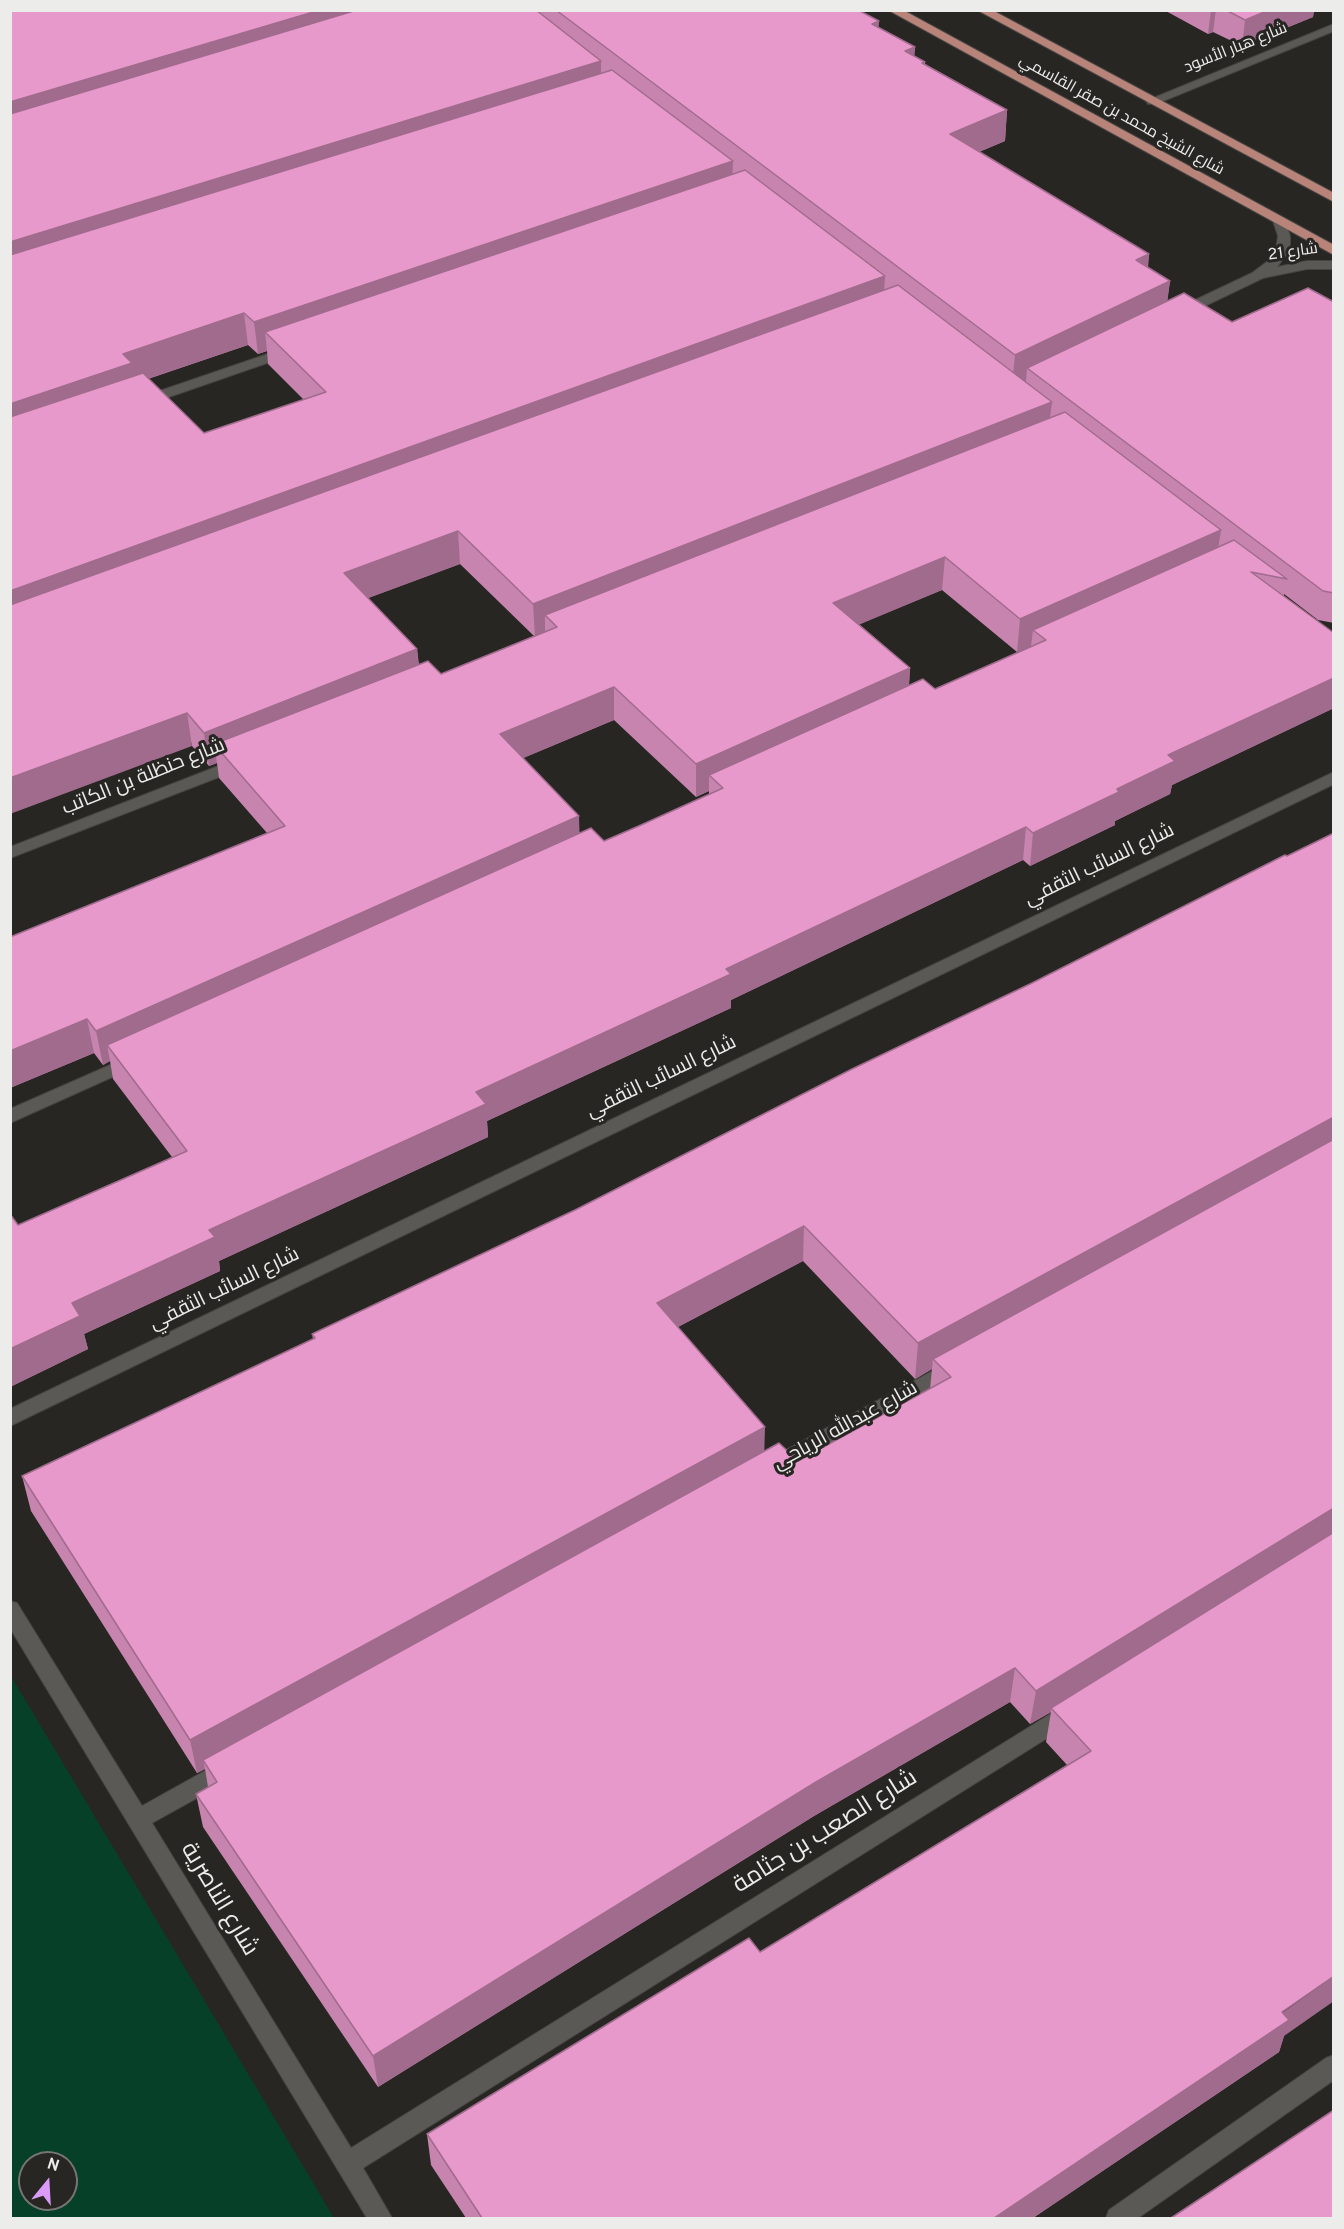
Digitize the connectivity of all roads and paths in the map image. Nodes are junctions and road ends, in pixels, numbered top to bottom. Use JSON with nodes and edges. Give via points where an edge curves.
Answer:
{"nodes":[{"id":1,"x":893,"y":10,"type":"edge"},
{"id":2,"x":982,"y":10,"type":"edge"},
{"id":3,"x":1334,"y":27,"type":"edge"},
{"id":4,"x":1152,"y":101,"type":"junction"},
{"id":5,"x":1334,"y":198,"type":"edge"},
{"id":6,"x":1279,"y":221,"type":"junction"},
{"id":7,"x":1334,"y":251,"type":"edge"},
{"id":8,"x":1334,"y":265,"type":"edge"},
{"id":9,"x":1257,"y":276,"type":"junction"},
{"id":10,"x":1171,"y":317,"type":"edge"},
{"id":11,"x":300,"y":347,"type":"edge"},
{"id":12,"x":128,"y":406,"type":"edge"},
{"id":13,"x":251,"y":758,"type":"edge"},
{"id":14,"x":1334,"y":777,"type":"edge"},
{"id":15,"x":10,"y":854,"type":"edge"},
{"id":16,"x":144,"y":1056,"type":"edge"},
{"id":17,"x":10,"y":1117,"type":"edge"},
{"id":18,"x":970,"y":1358,"type":"edge"},
{"id":19,"x":10,"y":1418,"type":"edge"},
{"id":20,"x":758,"y":1476,"type":"edge"},
{"id":21,"x":10,"y":1609,"type":"edge"},
{"id":22,"x":1082,"y":1705,"type":"edge"},
{"id":23,"x":243,"y":1761,"type":"edge"},
{"id":24,"x":138,"y":1819,"type":"junction"},
{"id":25,"x":1334,"y":2066,"type":"edge"},
{"id":26,"x":347,"y":2164,"type":"junction"},
{"id":27,"x":380,"y":2218,"type":"edge"},
{"id":28,"x":1118,"y":2218,"type":"edge"}],
"edges":[{"from":1,"to":6,"type":"main road","name":"شارع الشيخ محمد بن صقر القاسمي"},
{"from":2,"to":4,"type":"main road","name":"شارع الشيخ محمد بن صقر القاسمي"},
{"from":3,"to":4,"type":"street","name":"شارع هبار الأسود"},
{"from":4,"to":5,"type":"main road","name":"شارع الشيخ محمد بن صقر القاسمي"},
{"from":6,"to":7,"type":"main road","name":"شارع الشيخ محمد بن صقر القاسمي"},
{"from":6,"to":9,"type":"street","name":"شارع 21","via":[[1283,250]]},
{"from":8,"to":9,"type":"street","name":"شارع 21","via":[[1290,267]]},
{"from":9,"to":10,"type":"street","name":"شارع 21"},
{"from":11,"to":12,"type":"street"},
{"from":13,"to":15,"type":"street","name":"شارع حنظلة بن الكاتب"},
{"from":14,"to":19,"type":"street","name":"شارع السائب الثقفي"},
{"from":16,"to":17,"type":"street"},
{"from":18,"to":20,"type":"street","name":"شارع عبدالله الرياحي"},
{"from":21,"to":24,"type":"street","name":"شارع الناصرية"},
{"from":22,"to":26,"type":"street","name":"شارع الصعب بن جثامة"},
{"from":23,"to":24,"type":"street"},
{"from":24,"to":26,"type":"street","name":"شارع الناصرية"},
{"from":25,"to":28,"type":"street"},
{"from":26,"to":27,"type":"street","name":"شارع الناصرية"}]}
